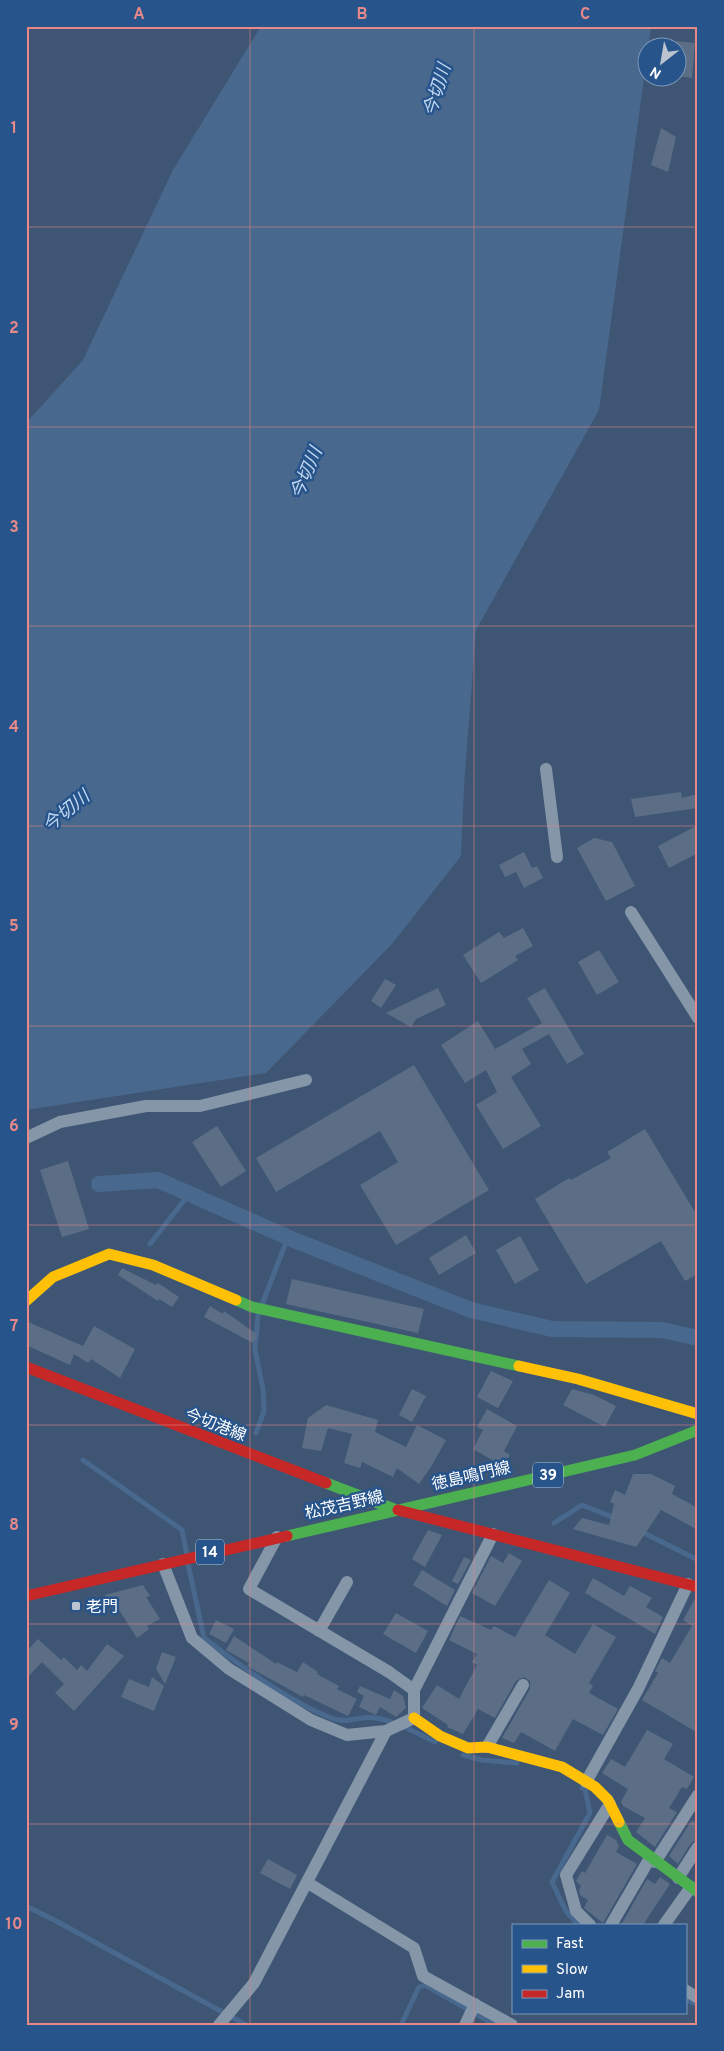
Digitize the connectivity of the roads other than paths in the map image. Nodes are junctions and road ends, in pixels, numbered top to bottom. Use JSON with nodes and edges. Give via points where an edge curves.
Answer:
{"nodes":[{"id":1,"x":546,"y":769,"type":"dead end"},
{"id":2,"x":557,"y":857,"type":"dead end"},
{"id":3,"x":631,"y":912,"type":"dead end"},
{"id":4,"x":698,"y":1018,"type":"edge"},
{"id":5,"x":306,"y":1080,"type":"dead end"},
{"id":6,"x":26,"y":1138,"type":"edge"},
{"id":7,"x":26,"y":1301,"type":"edge"},
{"id":8,"x":26,"y":1367,"type":"edge"},
{"id":9,"x":698,"y":1414,"type":"edge"},
{"id":10,"x":698,"y":1430,"type":"edge"},
{"id":11,"x":394,"y":1509,"type":"junction"},
{"id":12,"x":493,"y":1534,"type":"junction"},
{"id":13,"x":277,"y":1537,"type":"junction"},
{"id":14,"x":163,"y":1564,"type":"junction"},
{"id":15,"x":347,"y":1582,"type":"dead end"},
{"id":16,"x":693,"y":1586,"type":"edge"},
{"id":17,"x":26,"y":1596,"type":"edge"},
{"id":18,"x":319,"y":1631,"type":"junction"},
{"id":19,"x":523,"y":1685,"type":"dead end"},
{"id":20,"x":414,"y":1690,"type":"junction"},
{"id":21,"x":414,"y":1718,"type":"junction"},
{"id":22,"x":386,"y":1731,"type":"junction"},
{"id":23,"x":487,"y":1747,"type":"junction"},
{"id":24,"x":586,"y":1782,"type":"junction"},
{"id":25,"x":698,"y":1795,"type":"edge"},
{"id":26,"x":610,"y":1804,"type":"junction"},
{"id":27,"x":698,"y":1847,"type":"edge"},
{"id":28,"x":653,"y":1860,"type":"junction"},
{"id":29,"x":678,"y":1878,"type":"junction"},
{"id":30,"x":308,"y":1883,"type":"junction"},
{"id":31,"x":694,"y":1890,"type":"edge"},
{"id":32,"x":589,"y":1924,"type":"edge"},
{"id":33,"x":612,"y":1924,"type":"edge"},
{"id":34,"x":665,"y":1924,"type":"edge"},
{"id":35,"x":686,"y":1991,"type":"edge"},
{"id":36,"x":698,"y":1998,"type":"edge"},
{"id":37,"x":475,"y":2004,"type":"junction"},
{"id":38,"x":222,"y":2024,"type":"edge"},
{"id":39,"x":465,"y":2025,"type":"edge"},
{"id":40,"x":512,"y":2025,"type":"edge"}],
"edges":[{"from":1,"to":2,"type":"street"},
{"from":3,"to":4,"type":"street"},
{"from":5,"to":6,"type":"street","via":[[200,1106],[146,1106],[60,1122]]},
{"from":7,"to":9,"type":"main road","via":[[53,1277],[109,1254],[153,1265],[252,1307],[578,1379]]},
{"from":8,"to":11,"type":"main road","name":"今切港線"},
{"from":10,"to":11,"type":"main road","name":"徳島鳴門線","number":"39","via":[[636,1455]]},
{"from":11,"to":12,"type":"main road","name":"松茂吉野線","number":"14"},
{"from":11,"to":13,"type":"main road","name":"松茂吉野線","number":"14"},
{"from":12,"to":16,"type":"main road","name":"松茂吉野線","number":"14"},
{"from":12,"to":20,"type":"street"},
{"from":13,"to":14,"type":"main road","name":"松茂吉野線","number":"14"},
{"from":13,"to":18,"type":"street","via":[[249,1589]]},
{"from":14,"to":17,"type":"main road","name":"松茂吉野線","number":"14"},
{"from":14,"to":22,"type":"street","via":[[192,1638],[229,1669],[311,1720],[347,1735]]},
{"from":15,"to":18,"type":"street"},
{"from":16,"to":24,"type":"street"},
{"from":18,"to":20,"type":"street"},
{"from":19,"to":23,"type":"street"},
{"from":20,"to":21,"type":"street"},
{"from":21,"to":22,"type":"street"},
{"from":21,"to":23,"type":"main road","via":[[440,1736],[468,1748]]},
{"from":22,"to":30,"type":"street"},
{"from":23,"to":24,"type":"main road","via":[[562,1767]]},
{"from":24,"to":26,"type":"main road"},
{"from":25,"to":28,"type":"street"},
{"from":26,"to":28,"type":"main road","via":[[628,1840]]},
{"from":26,"to":32,"type":"street","via":[[566,1875],[576,1911]]},
{"from":27,"to":29,"type":"street"},
{"from":28,"to":29,"type":"main road"},
{"from":28,"to":33,"type":"street"},
{"from":29,"to":31,"type":"main road"},
{"from":30,"to":37,"type":"street","via":[[414,1948],[423,1976]]},
{"from":30,"to":38,"type":"street","via":[[254,1984]]},
{"from":31,"to":34,"type":"street"},
{"from":35,"to":36,"type":"street"},
{"from":37,"to":39,"type":"street"},
{"from":37,"to":40,"type":"street"}]}
